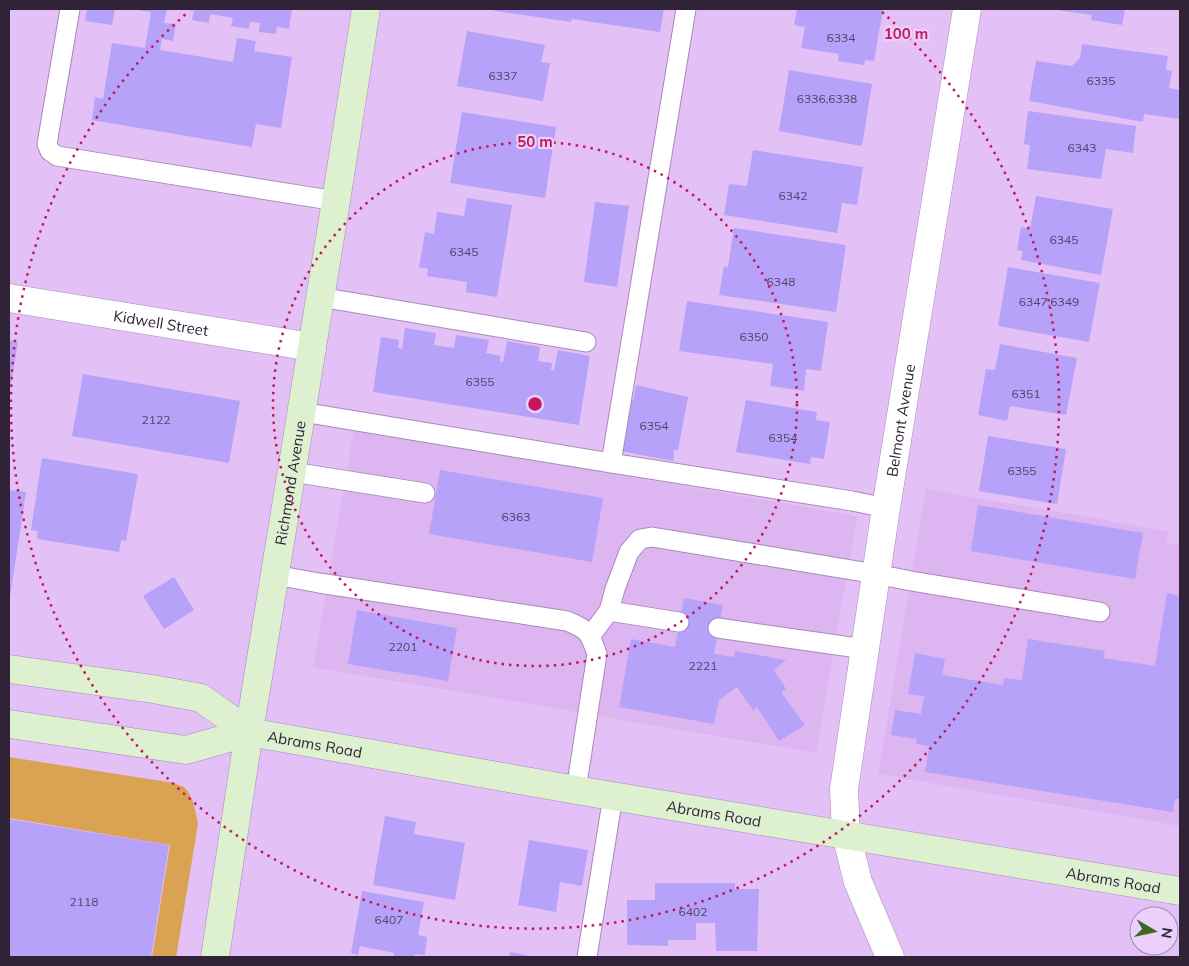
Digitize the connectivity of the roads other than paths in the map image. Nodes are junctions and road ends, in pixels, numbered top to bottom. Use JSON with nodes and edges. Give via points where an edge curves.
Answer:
{"nodes":[{"id":1,"x":70,"y":9,"type":"edge"},
{"id":2,"x":366,"y":9,"type":"edge"},
{"id":3,"x":686,"y":9,"type":"edge"},
{"id":4,"x":967,"y":9,"type":"edge"},
{"id":5,"x":336,"y":201,"type":"junction"},
{"id":6,"x":320,"y":297,"type":"junction"},
{"id":7,"x":9,"y":298,"type":"edge"},
{"id":8,"x":586,"y":342,"type":"dead end"},
{"id":9,"x":312,"y":347,"type":"junction"},
{"id":10,"x":302,"y":412,"type":"junction"},
{"id":11,"x":611,"y":463,"type":"junction"},
{"id":12,"x":292,"y":472,"type":"junction"},
{"id":13,"x":425,"y":494,"type":"dead end"},
{"id":14,"x":886,"y":508,"type":"junction"},
{"id":15,"x":876,"y":574,"type":"junction"},
{"id":16,"x":275,"y":575,"type":"junction"},
{"id":17,"x":609,"y":612,"type":"junction"},
{"id":18,"x":1100,"y":612,"type":"dead end"},
{"id":19,"x":679,"y":622,"type":"dead end"},
{"id":20,"x":718,"y":628,"type":"dead end"},
{"id":21,"x":591,"y":636,"type":"junction"},
{"id":22,"x":865,"y":649,"type":"junction"},
{"id":23,"x":9,"y":669,"type":"edge"},
{"id":24,"x":9,"y":724,"type":"edge"},
{"id":25,"x":249,"y":732,"type":"junction"},
{"id":26,"x":576,"y":790,"type":"junction"},
{"id":27,"x":613,"y":796,"type":"junction"},
{"id":28,"x":846,"y":834,"type":"junction"},
{"id":29,"x":1180,"y":891,"type":"edge"},
{"id":30,"x":215,"y":957,"type":"edge"},
{"id":31,"x":587,"y":957,"type":"edge"},
{"id":32,"x":890,"y":957,"type":"edge"}],
"edges":[{"from":1,"to":5,"type":"lane","via":[[47,144],[50,151],[57,156]]},
{"from":2,"to":5,"type":"main road","name":"Richmond Avenue"},
{"from":3,"to":11,"type":"lane"},
{"from":4,"to":14,"type":"street","name":"Belmont Avenue"},
{"from":5,"to":6,"type":"main road","name":"Richmond Avenue"},
{"from":6,"to":8,"type":"lane"},
{"from":6,"to":9,"type":"main road","name":"Richmond Avenue"},
{"from":7,"to":9,"type":"street","name":"Kidwell Street"},
{"from":9,"to":10,"type":"main road","name":"Richmond Avenue"},
{"from":10,"to":11,"type":"lane"},
{"from":10,"to":12,"type":"main road","name":"Richmond Avenue"},
{"from":11,"to":14,"type":"lane"},
{"from":12,"to":13,"type":"lane"},
{"from":12,"to":16,"type":"main road","name":"Richmond Avenue"},
{"from":14,"to":15,"type":"street","name":"Belmont Avenue"},
{"from":15,"to":17,"type":"lane","via":[[652,537],[640,539],[629,552]]},
{"from":15,"to":18,"type":"lane"},
{"from":15,"to":22,"type":"street","name":"Belmont Avenue"},
{"from":16,"to":21,"type":"lane","via":[[567,621]]},
{"from":16,"to":25,"type":"main road","name":"Richmond Avenue"},
{"from":17,"to":19,"type":"lane"},
{"from":17,"to":21,"type":"lane"},
{"from":20,"to":22,"type":"lane"},
{"from":21,"to":26,"type":"lane","via":[[597,654]]},
{"from":22,"to":28,"type":"street","name":"Belmont Avenue","via":[[844,789]]},
{"from":23,"to":25,"type":"main road","name":"Abrams Road","via":[[201,698]]},
{"from":24,"to":25,"type":"main road","name":"Abrams Road","via":[[186,750]]},
{"from":25,"to":26,"type":"main road","name":"Abrams Road"},
{"from":25,"to":30,"type":"main road","name":"Richmond Avenue"},
{"from":26,"to":27,"type":"main road","name":"Abrams Road"},
{"from":27,"to":28,"type":"main road","name":"Abrams Road"},
{"from":27,"to":31,"type":"lane"},
{"from":28,"to":29,"type":"main road","name":"Abrams Road"},
{"from":28,"to":32,"type":"street","name":"Belmont Avenue","via":[[858,882]]}]}
